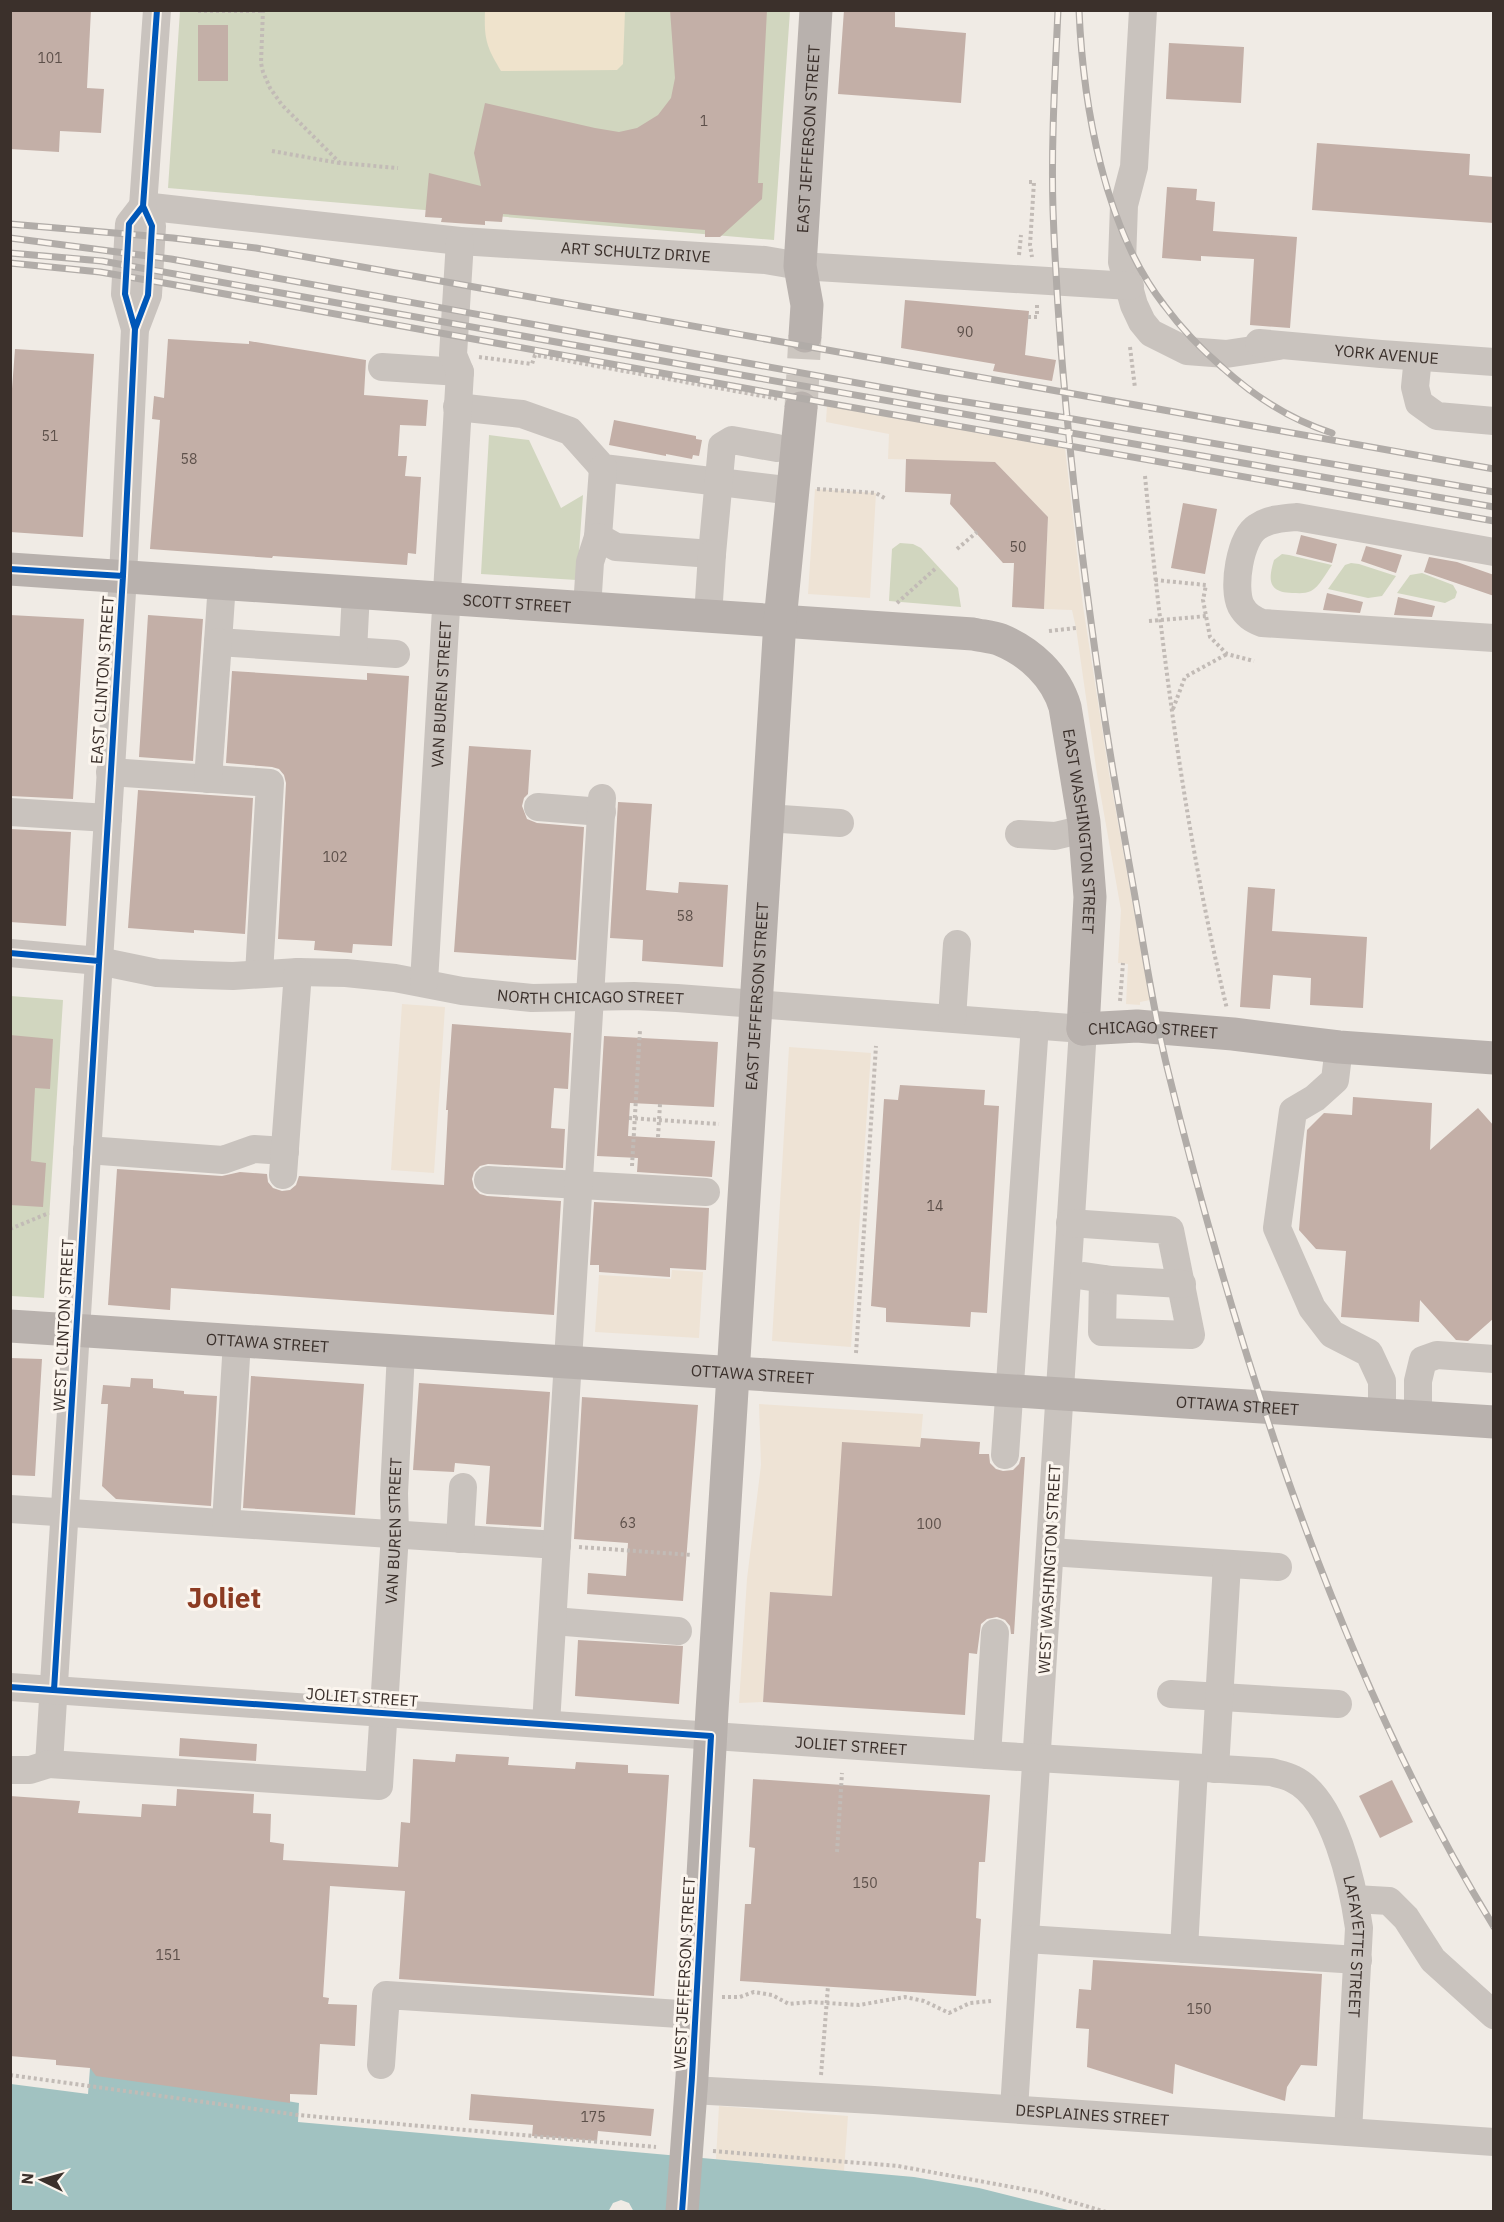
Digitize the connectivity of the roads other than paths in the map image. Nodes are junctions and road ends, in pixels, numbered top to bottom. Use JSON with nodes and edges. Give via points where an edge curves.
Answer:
{"nodes":[{"id":1,"x":157,"y":10,"type":"edge"},
{"id":2,"x":816,"y":10,"type":"edge"},
{"id":3,"x":1143,"y":10,"type":"edge"},
{"id":4,"x":143,"y":206,"type":"junction"},
{"id":5,"x":470,"y":242,"type":"junction"},
{"id":6,"x":800,"y":266,"type":"junction"},
{"id":7,"x":1130,"y":286,"type":"junction"},
{"id":8,"x":794,"y":334,"type":"tunnel mouth"},
{"id":9,"x":1418,"y":357,"type":"junction"},
{"id":10,"x":1494,"y":362,"type":"edge"},
{"id":11,"x":465,"y":364,"type":"junction"},
{"id":12,"x":382,"y":367,"type":"dead end"},
{"id":13,"x":457,"y":407,"type":"junction"},
{"id":14,"x":1494,"y":421,"type":"edge"},
{"id":15,"x":777,"y":448,"type":"junction"},
{"id":16,"x":603,"y":468,"type":"junction"},
{"id":17,"x":719,"y":481,"type":"junction"},
{"id":18,"x":777,"y":489,"type":"junction"},
{"id":19,"x":598,"y":537,"type":"junction"},
{"id":20,"x":1494,"y":552,"type":"edge"},
{"id":21,"x":712,"y":554,"type":"junction"},
{"id":22,"x":10,"y":569,"type":"edge"},
{"id":23,"x":123,"y":576,"type":"junction"},
{"id":24,"x":222,"y":583,"type":"junction"},
{"id":25,"x":356,"y":592,"type":"junction"},
{"id":26,"x":447,"y":598,"type":"junction"},
{"id":27,"x":587,"y":608,"type":"junction"},
{"id":28,"x":708,"y":616,"type":"junction"},
{"id":29,"x":780,"y":621,"type":"junction"},
{"id":30,"x":1494,"y":638,"type":"edge"},
{"id":31,"x":218,"y":642,"type":"junction"},
{"id":32,"x":353,"y":651,"type":"junction"},
{"id":33,"x":1019,"y":651,"type":"joint"},
{"id":34,"x":396,"y":654,"type":"dead end"},
{"id":35,"x":110,"y":772,"type":"junction"},
{"id":36,"x":208,"y":779,"type":"junction"},
{"id":37,"x":538,"y":807,"type":"dead end"},
{"id":38,"x":10,"y":812,"type":"edge"},
{"id":39,"x":108,"y":818,"type":"junction"},
{"id":40,"x":767,"y":818,"type":"junction"},
{"id":41,"x":840,"y":822,"type":"dead end"},
{"id":42,"x":1084,"y":829,"type":"junction"},
{"id":43,"x":1019,"y":834,"type":"dead end"},
{"id":44,"x":957,"y":944,"type":"dead end"},
{"id":45,"x":10,"y":953,"type":"edge"},
{"id":46,"x":99,"y":961,"type":"junction"},
{"id":47,"x":298,"y":972,"type":"junction"},
{"id":48,"x":259,"y":974,"type":"junction"},
{"id":49,"x":424,"y":982,"type":"junction"},
{"id":50,"x":590,"y":998,"type":"junction"},
{"id":51,"x":756,"y":1003,"type":"junction"},
{"id":52,"x":952,"y":1018,"type":"junction"},
{"id":53,"x":1035,"y":1025,"type":"junction"},
{"id":54,"x":1083,"y":1029,"type":"junction"},
{"id":55,"x":1340,"y":1047,"type":"junction"},
{"id":56,"x":1494,"y":1058,"type":"edge"},
{"id":57,"x":87,"y":1150,"type":"junction"},
{"id":58,"x":488,"y":1180,"type":"dead end"},
{"id":59,"x":579,"y":1185,"type":"junction"},
{"id":60,"x":706,"y":1192,"type":"dead end"},
{"id":61,"x":1070,"y":1222,"type":"junction"},
{"id":62,"x":1067,"y":1273,"type":"junction"},
{"id":63,"x":1103,"y":1279,"type":"junction"},
{"id":64,"x":1182,"y":1284,"type":"junction"},
{"id":65,"x":10,"y":1326,"type":"edge"},
{"id":66,"x":76,"y":1330,"type":"junction"},
{"id":67,"x":237,"y":1341,"type":"junction"},
{"id":68,"x":401,"y":1352,"type":"junction"},
{"id":69,"x":1494,"y":1359,"type":"edge"},
{"id":70,"x":568,"y":1362,"type":"junction"},
{"id":71,"x":733,"y":1373,"type":"junction"},
{"id":72,"x":1009,"y":1390,"type":"junction"},
{"id":73,"x":1059,"y":1393,"type":"junction"},
{"id":74,"x":1382,"y":1415,"type":"junction"},
{"id":75,"x":1418,"y":1417,"type":"junction"},
{"id":76,"x":1494,"y":1422,"type":"edge"},
{"id":77,"x":1005,"y":1455,"type":"dead end"},
{"id":78,"x":463,"y":1487,"type":"dead end"},
{"id":79,"x":10,"y":1509,"type":"edge"},
{"id":80,"x":66,"y":1512,"type":"junction"},
{"id":81,"x":226,"y":1523,"type":"junction"},
{"id":82,"x":395,"y":1534,"type":"junction"},
{"id":83,"x":460,"y":1539,"type":"junction"},
{"id":84,"x":557,"y":1545,"type":"junction"},
{"id":85,"x":1050,"y":1552,"type":"junction"},
{"id":86,"x":1227,"y":1564,"type":"junction"},
{"id":87,"x":1278,"y":1568,"type":"dead end"},
{"id":88,"x":553,"y":1621,"type":"junction"},
{"id":89,"x":678,"y":1631,"type":"dead end"},
{"id":90,"x":995,"y":1633,"type":"dead end"},
{"id":91,"x":10,"y":1687,"type":"edge"},
{"id":92,"x":54,"y":1690,"type":"junction"},
{"id":93,"x":1171,"y":1694,"type":"dead end"},
{"id":94,"x":1220,"y":1697,"type":"junction"},
{"id":95,"x":1338,"y":1704,"type":"dead end"},
{"id":96,"x":384,"y":1712,"type":"junction"},
{"id":97,"x":546,"y":1724,"type":"junction"},
{"id":98,"x":711,"y":1736,"type":"junction"},
{"id":99,"x":987,"y":1755,"type":"junction"},
{"id":100,"x":1037,"y":1759,"type":"junction"},
{"id":101,"x":49,"y":1764,"type":"junction"},
{"id":102,"x":1205,"y":1768,"type":"junction"},
{"id":103,"x":10,"y":1770,"type":"edge"},
{"id":104,"x":1294,"y":1779,"type":"joint"},
{"id":105,"x":1355,"y":1899,"type":"junction"},
{"id":106,"x":1026,"y":1939,"type":"junction"},
{"id":107,"x":1184,"y":1948,"type":"junction"},
{"id":108,"x":1358,"y":1960,"type":"junction"},
{"id":109,"x":695,"y":2015,"type":"junction"},
{"id":110,"x":1494,"y":2015,"type":"edge"},
{"id":111,"x":381,"y":2065,"type":"dead end"},
{"id":112,"x":691,"y":2090,"type":"junction"},
{"id":113,"x":1014,"y":2109,"type":"junction"},
{"id":114,"x":1348,"y":2132,"type":"junction"},
{"id":115,"x":1494,"y":2142,"type":"edge"},
{"id":116,"x":682,"y":2211,"type":"edge"}],
"edges":[{"from":1,"to":4,"type":"street","name":"EAST CLINTON STREET"},
{"from":2,"to":6,"type":"main road","name":"EAST JEFFERSON STREET"},
{"from":3,"to":7,"type":"street","via":[[1134,167],[1141,206],[1140,262]]},
{"from":4,"to":5,"type":"street","name":"ART SCHULTZ DRIVE"},
{"from":4,"to":23,"type":"street","name":"EAST CLINTON STREET","via":[[129,224],[125,294],[135,329]]},
{"from":5,"to":6,"type":"street","name":"ART SCHULTZ DRIVE","via":[[765,260]]},
{"from":5,"to":11,"type":"street","name":"VAN BUREN STREET","via":[[453,355]]},
{"from":6,"to":7,"type":"street","name":"ART SCHULTZ DRIVE"},
{"from":6,"to":8,"type":"main road","name":"EAST JEFFERSON STREET","via":[[785,303]]},
{"from":7,"to":9,"type":"street","name":"YORK AVENUE","via":[[1134,305],[1151,333],[1187,351],[1226,354],[1279,346]]},
{"from":9,"to":10,"type":"street","name":"YORK AVENUE"},
{"from":9,"to":14,"type":"street","via":[[1415,387],[1419,403],[1437,416]]},
{"from":11,"to":12,"type":"street"},
{"from":11,"to":13,"type":"street","name":"VAN BUREN STREET"},
{"from":13,"to":16,"type":"street","via":[[522,414],[570,431]]},
{"from":13,"to":26,"type":"street","name":"VAN BUREN STREET"},
{"from":15,"to":17,"type":"street","via":[[732,440],[722,446]]},
{"from":15,"to":18,"type":"main road","name":"EAST JEFFERSON STREET"},
{"from":15,"to":29,"type":"main road","name":"EAST JEFFERSON STREET","via":[[779,402]]},
{"from":16,"to":17,"type":"street"},
{"from":16,"to":19,"type":"street"},
{"from":17,"to":18,"type":"street"},
{"from":17,"to":21,"type":"street"},
{"from":18,"to":29,"type":"main road","name":"EAST JEFFERSON STREET"},
{"from":19,"to":21,"type":"street","via":[[616,547]]},
{"from":19,"to":27,"type":"street","via":[[590,562]]},
{"from":20,"to":30,"type":"street","via":[[1297,517],[1279,519],[1255,528],[1247,538],[1236,588],[1237,598],[1249,618],[1262,623]]},
{"from":21,"to":28,"type":"street"},
{"from":22,"to":23,"type":"main road","name":"SCOTT STREET"},
{"from":23,"to":24,"type":"main road","name":"SCOTT STREET"},
{"from":23,"to":35,"type":"street","name":"EAST CLINTON STREET"},
{"from":24,"to":25,"type":"main road","name":"SCOTT STREET"},
{"from":24,"to":31,"type":"street"},
{"from":25,"to":26,"type":"main road","name":"SCOTT STREET"},
{"from":25,"to":32,"type":"street"},
{"from":26,"to":27,"type":"main road","name":"SCOTT STREET"},
{"from":26,"to":49,"type":"street","name":"VAN BUREN STREET"},
{"from":27,"to":28,"type":"main road","name":"SCOTT STREET"},
{"from":28,"to":29,"type":"main road","name":"SCOTT STREET"},
{"from":29,"to":33,"type":"main road","name":"SCOTT STREET","via":[[973,634],[1000,640]]},
{"from":29,"to":40,"type":"main road","name":"EAST JEFFERSON STREET"},
{"from":31,"to":32,"type":"street"},
{"from":31,"to":36,"type":"street"},
{"from":32,"to":34,"type":"street"},
{"from":33,"to":42,"type":"main road","name":"EAST WASHINGTON STREET","via":[[1043,669],[1061,694]]},
{"from":35,"to":36,"type":"street"},
{"from":35,"to":39,"type":"street","name":"EAST CLINTON STREET"},
{"from":36,"to":48,"type":"street","via":[[270,783]]},
{"from":37,"to":50,"type":"street","via":[[602,805]]},
{"from":38,"to":39,"type":"street"},
{"from":39,"to":46,"type":"street","name":"EAST CLINTON STREET"},
{"from":40,"to":41,"type":"street"},
{"from":40,"to":51,"type":"main road","name":"EAST JEFFERSON STREET"},
{"from":42,"to":43,"type":"street","via":[[1055,836]]},
{"from":42,"to":54,"type":"main road","name":"EAST WASHINGTON STREET","via":[[1090,897]]},
{"from":44,"to":52,"type":"street"},
{"from":45,"to":46,"type":"street"},
{"from":46,"to":48,"type":"street","name":"NORTH CHICAGO STREET","via":[[157,973]]},
{"from":46,"to":57,"type":"street","name":"WEST CLINTON STREET"},
{"from":47,"to":48,"type":"street","name":"NORTH CHICAGO STREET"},
{"from":47,"to":49,"type":"street","name":"NORTH CHICAGO STREET"},
{"from":47,"to":57,"type":"street","via":[[285,1157],[254,1149],[223,1160]]},
{"from":49,"to":50,"type":"street","name":"NORTH CHICAGO STREET","via":[[490,995]]},
{"from":50,"to":51,"type":"street","name":"NORTH CHICAGO STREET","via":[[634,996]]},
{"from":50,"to":59,"type":"street"},
{"from":51,"to":52,"type":"street","name":"NORTH CHICAGO STREET"},
{"from":51,"to":71,"type":"main road","name":"EAST JEFFERSON STREET"},
{"from":52,"to":53,"type":"street","name":"NORTH CHICAGO STREET"},
{"from":53,"to":54,"type":"street","name":"NORTH CHICAGO STREET"},
{"from":53,"to":72,"type":"street"},
{"from":54,"to":55,"type":"main road","name":"CHICAGO STREET","via":[[1135,1046],[1230,1053]]},
{"from":54,"to":61,"type":"street","name":"WEST WASHINGTON STREET"},
{"from":55,"to":56,"type":"main road","name":"CHICAGO STREET"},
{"from":55,"to":74,"type":"street","via":[[1335,1080],[1293,1111],[1277,1228],[1312,1308],[1332,1334],[1369,1353],[1382,1381]]},
{"from":57,"to":66,"type":"street","name":"WEST CLINTON STREET"},
{"from":58,"to":59,"type":"street"},
{"from":59,"to":60,"type":"street"},
{"from":59,"to":70,"type":"street"},
{"from":61,"to":62,"type":"street","name":"WEST WASHINGTON STREET"},
{"from":61,"to":64,"type":"street","via":[[1170,1230]]},
{"from":62,"to":63,"type":"street"},
{"from":62,"to":73,"type":"street","name":"WEST WASHINGTON STREET"},
{"from":63,"to":64,"type":"street"},
{"from":63,"to":64,"type":"street","via":[[1102,1332],[1191,1335]]},
{"from":65,"to":66,"type":"main road","name":"OTTAWA STREET"},
{"from":66,"to":67,"type":"main road","name":"OTTAWA STREET"},
{"from":66,"to":80,"type":"street","name":"WEST CLINTON STREET"},
{"from":67,"to":68,"type":"main road","name":"OTTAWA STREET"},
{"from":67,"to":81,"type":"street"},
{"from":68,"to":70,"type":"main road","name":"OTTAWA STREET"},
{"from":68,"to":82,"type":"street","name":"VAN BUREN STREET","via":[[393,1493]]},
{"from":69,"to":75,"type":"street","via":[[1437,1355],[1423,1360],[1418,1382]]},
{"from":70,"to":71,"type":"main road","name":"OTTAWA STREET"},
{"from":70,"to":84,"type":"street"},
{"from":71,"to":72,"type":"main road","name":"OTTAWA STREET"},
{"from":71,"to":98,"type":"main road","name":"WEST JEFFERSON STREET"},
{"from":72,"to":73,"type":"main road","name":"OTTAWA STREET"},
{"from":72,"to":77,"type":"street"},
{"from":73,"to":74,"type":"main road","name":"OTTAWA STREET"},
{"from":73,"to":85,"type":"street","name":"WEST WASHINGTON STREET"},
{"from":74,"to":75,"type":"main road","name":"OTTAWA STREET"},
{"from":75,"to":76,"type":"main road","name":"OTTAWA STREET"},
{"from":78,"to":83,"type":"street"},
{"from":79,"to":80,"type":"street"},
{"from":80,"to":81,"type":"street"},
{"from":80,"to":92,"type":"street","name":"WEST CLINTON STREET"},
{"from":81,"to":82,"type":"street"},
{"from":82,"to":83,"type":"street"},
{"from":82,"to":96,"type":"street","name":"VAN BUREN STREET"},
{"from":83,"to":84,"type":"street"},
{"from":84,"to":88,"type":"street"},
{"from":85,"to":86,"type":"street"},
{"from":85,"to":100,"type":"street","name":"WEST WASHINGTON STREET"},
{"from":86,"to":87,"type":"street"},
{"from":86,"to":94,"type":"street"},
{"from":88,"to":89,"type":"street"},
{"from":88,"to":97,"type":"street"},
{"from":90,"to":99,"type":"street"},
{"from":91,"to":92,"type":"street","name":"JOLIET STREET"},
{"from":92,"to":96,"type":"street","name":"JOLIET STREET"},
{"from":92,"to":101,"type":"street","name":"WEST CLINTON STREET"},
{"from":93,"to":94,"type":"street"},
{"from":94,"to":95,"type":"street"},
{"from":94,"to":102,"type":"street"},
{"from":96,"to":97,"type":"street","name":"JOLIET STREET"},
{"from":96,"to":101,"type":"street","name":"VAN BUREN STREET","via":[[379,1786]]},
{"from":97,"to":98,"type":"street","name":"JOLIET STREET"},
{"from":98,"to":99,"type":"street","name":"JOLIET STREET"},
{"from":98,"to":109,"type":"main road","name":"WEST JEFFERSON STREET"},
{"from":99,"to":100,"type":"street","name":"JOLIET STREET"},
{"from":100,"to":102,"type":"street","name":"JOLIET STREET"},
{"from":100,"to":106,"type":"street","name":"WEST WASHINGTON STREET"},
{"from":101,"to":103,"type":"street","via":[[30,1770]]},
{"from":102,"to":104,"type":"street","name":"JOLIET STREET","via":[[1270,1772]]},
{"from":102,"to":107,"type":"street"},
{"from":104,"to":105,"type":"street","name":"LAFAYETTE STREET","via":[[1314,1796],[1326,1815]]},
{"from":105,"to":108,"type":"street","name":"LAFAYETTE STREET"},
{"from":105,"to":110,"type":"street","via":[[1389,1901],[1406,1918],[1433,1960]]},
{"from":106,"to":107,"type":"street"},
{"from":106,"to":113,"type":"street","name":"WEST WASHINGTON STREET"},
{"from":107,"to":108,"type":"street"},
{"from":108,"to":114,"type":"street","name":"LAFAYETTE STREET"},
{"from":109,"to":111,"type":"street","via":[[386,1995]]},
{"from":109,"to":112,"type":"main road","name":"WEST JEFFERSON STREET"},
{"from":112,"to":113,"type":"street","name":"DESPLAINES STREET"},
{"from":112,"to":116,"type":"main road","name":"WEST JEFFERSON STREET","via":[[700,2152]]},
{"from":113,"to":114,"type":"street","name":"DESPLAINES STREET"},
{"from":114,"to":115,"type":"street","name":"DESPLAINES STREET"}]}
